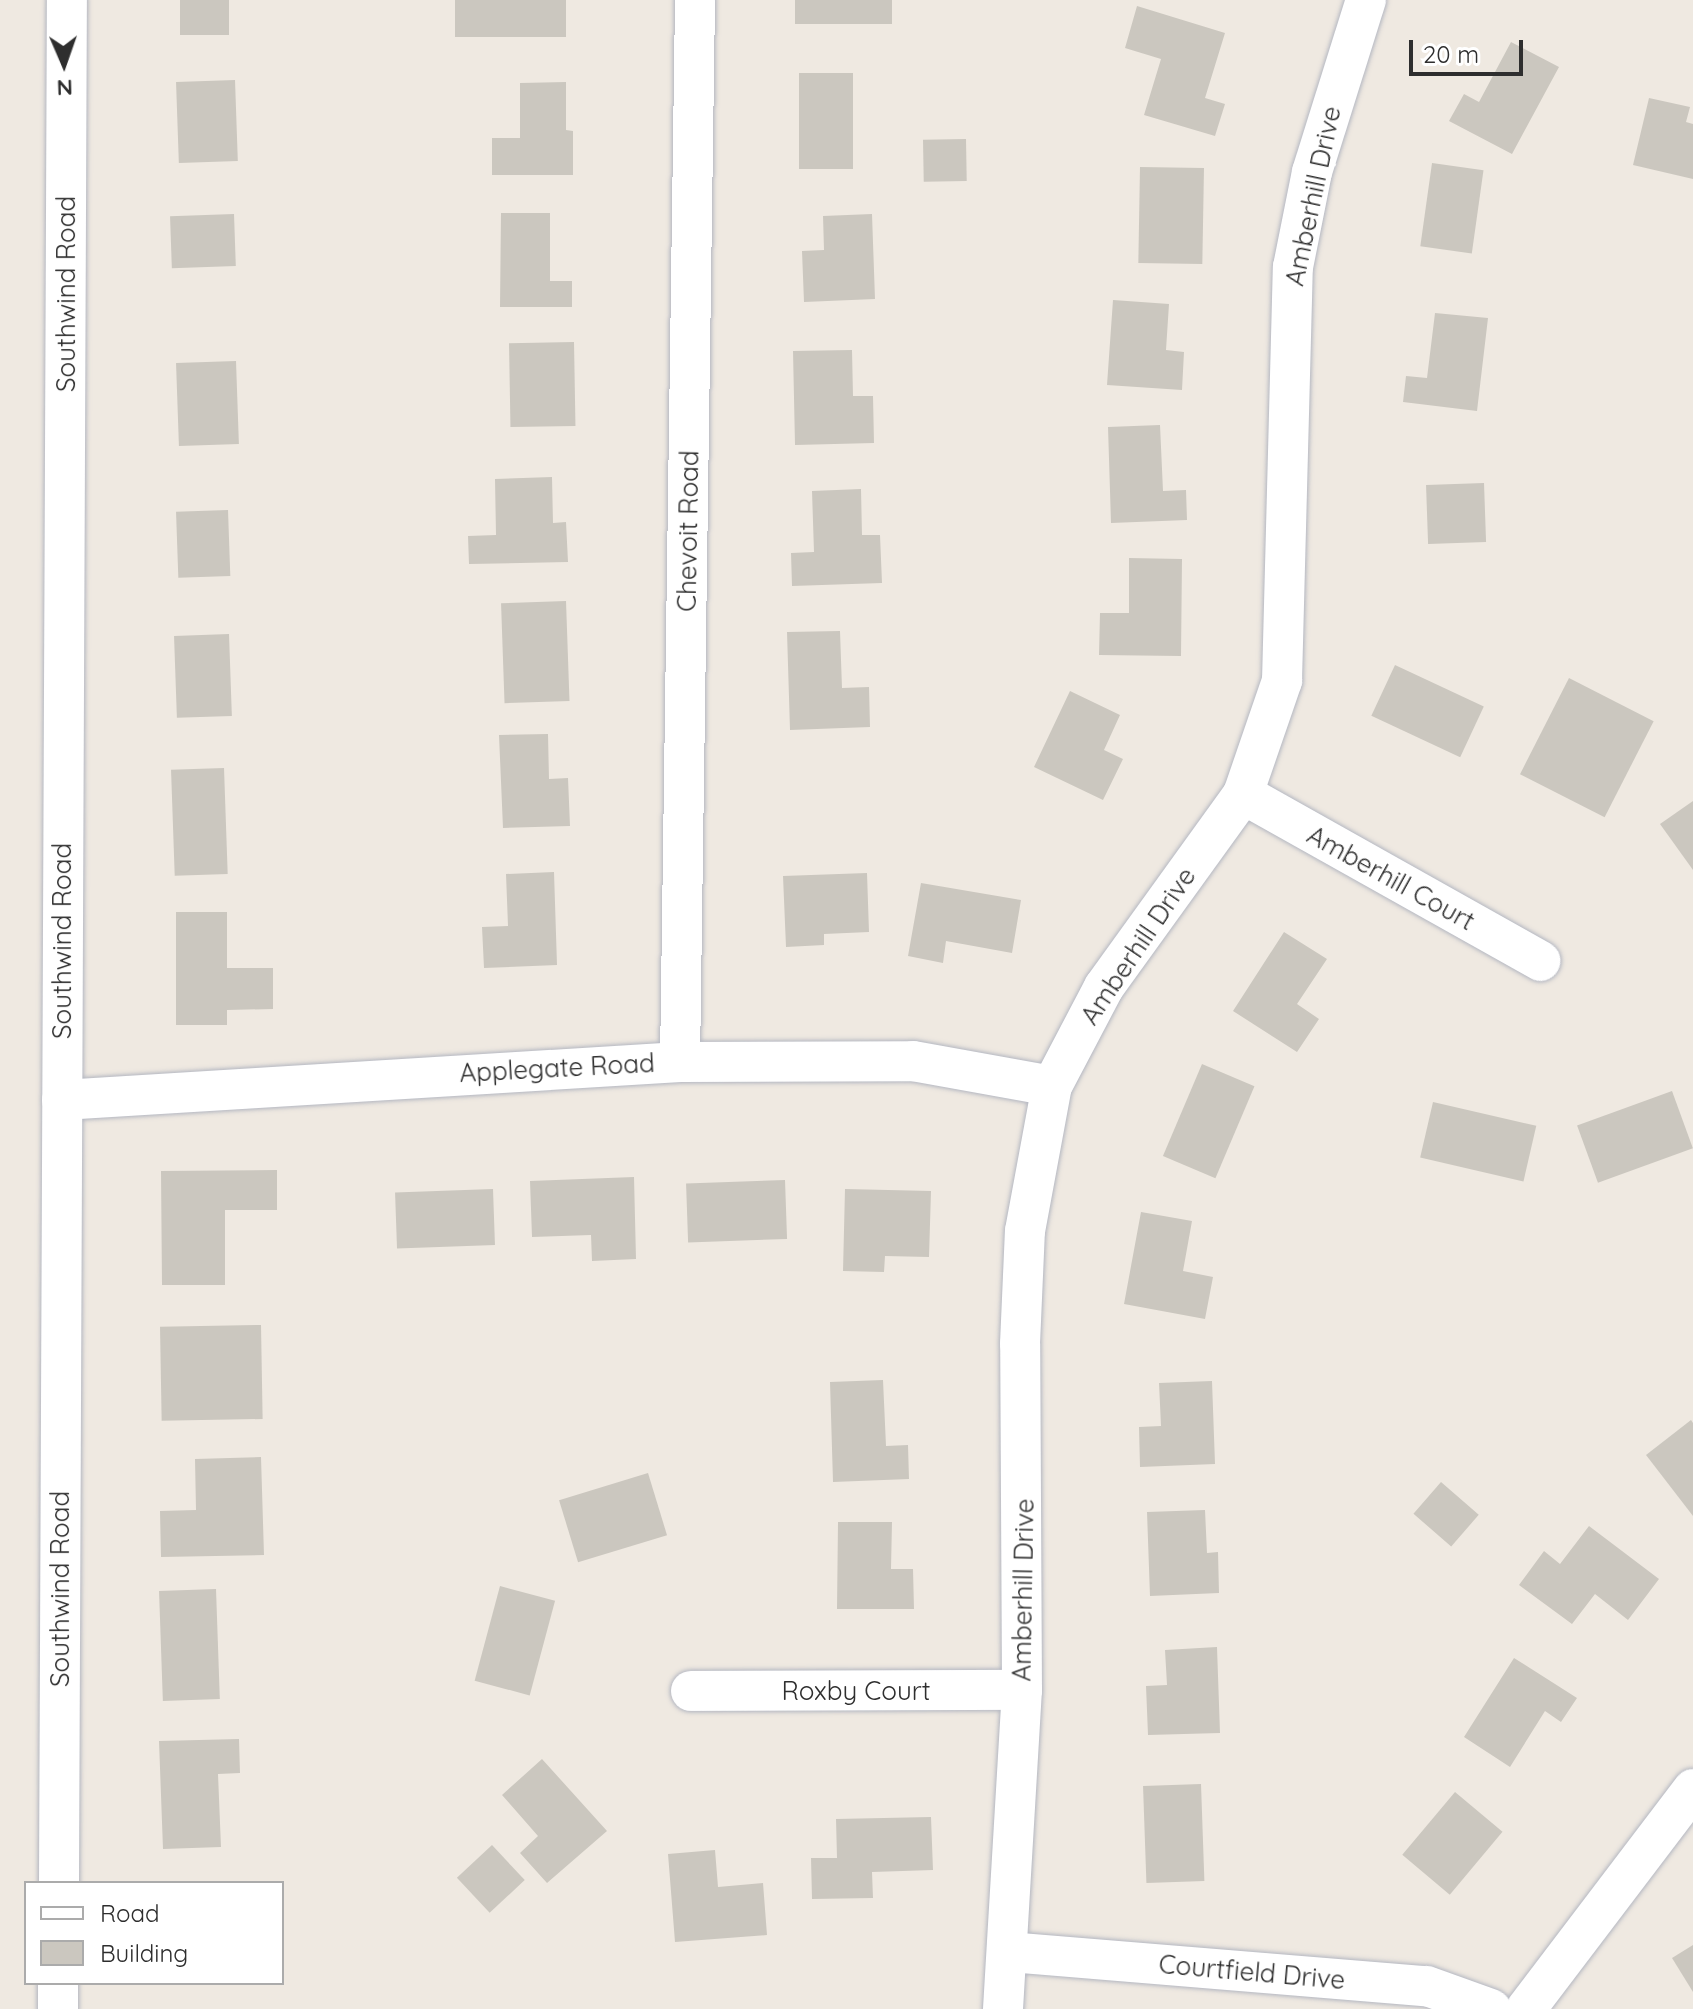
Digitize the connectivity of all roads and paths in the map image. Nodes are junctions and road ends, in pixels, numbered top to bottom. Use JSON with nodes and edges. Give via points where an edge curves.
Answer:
{"nodes":[{"id":1,"x":67,"y":0,"type":"edge"},
{"id":2,"x":695,"y":0,"type":"edge"},
{"id":3,"x":1366,"y":0,"type":"edge"},
{"id":4,"x":1243,"y":794,"type":"junction"},
{"id":5,"x":1540,"y":961,"type":"dead end"},
{"id":6,"x":680,"y":1062,"type":"junction"},
{"id":7,"x":1052,"y":1086,"type":"junction"},
{"id":8,"x":62,"y":1100,"type":"junction"},
{"id":9,"x":1022,"y":1690,"type":"junction"},
{"id":10,"x":691,"y":1691,"type":"dead end"},
{"id":11,"x":1693,"y":1789,"type":"edge"},
{"id":12,"x":59,"y":1881,"type":"edge"},
{"id":13,"x":1009,"y":1952,"type":"junction"},
{"id":14,"x":58,"y":1985,"type":"edge"},
{"id":15,"x":58,"y":2009,"type":"edge"},
{"id":16,"x":1003,"y":2009,"type":"edge"},
{"id":17,"x":1491,"y":2009,"type":"edge"},
{"id":18,"x":1526,"y":2009,"type":"edge"}],
"edges":[{"from":1,"to":8,"type":"street","name":"Southwind Road"},
{"from":2,"to":6,"type":"street","name":"Chevoit Road"},
{"from":3,"to":4,"type":"street","name":"Amberhill Drive","via":[[1312,172],[1293,267],[1282,681]]},
{"from":4,"to":5,"type":"street","name":"Amberhill Court"},
{"from":4,"to":7,"type":"street","name":"Amberhill Drive","via":[[1104,987]]},
{"from":6,"to":7,"type":"street","name":"Applegate Road","via":[[913,1061]]},
{"from":6,"to":8,"type":"street","name":"Applegate Road"},
{"from":7,"to":9,"type":"street","name":"Amberhill Drive","via":[[1025,1231]]},
{"from":8,"to":12,"type":"street","name":"Southwind Road"},
{"from":9,"to":10,"type":"street","name":"Roxby Court"},
{"from":9,"to":13,"type":"street","name":"Amberhill Drive"},
{"from":11,"to":18,"type":"street"},
{"from":13,"to":16,"type":"street","name":"Amberhill Drive"},
{"from":13,"to":17,"type":"street","name":"Courtfield Drive","via":[[1427,1986]]},
{"from":14,"to":15,"type":"street"}]}
